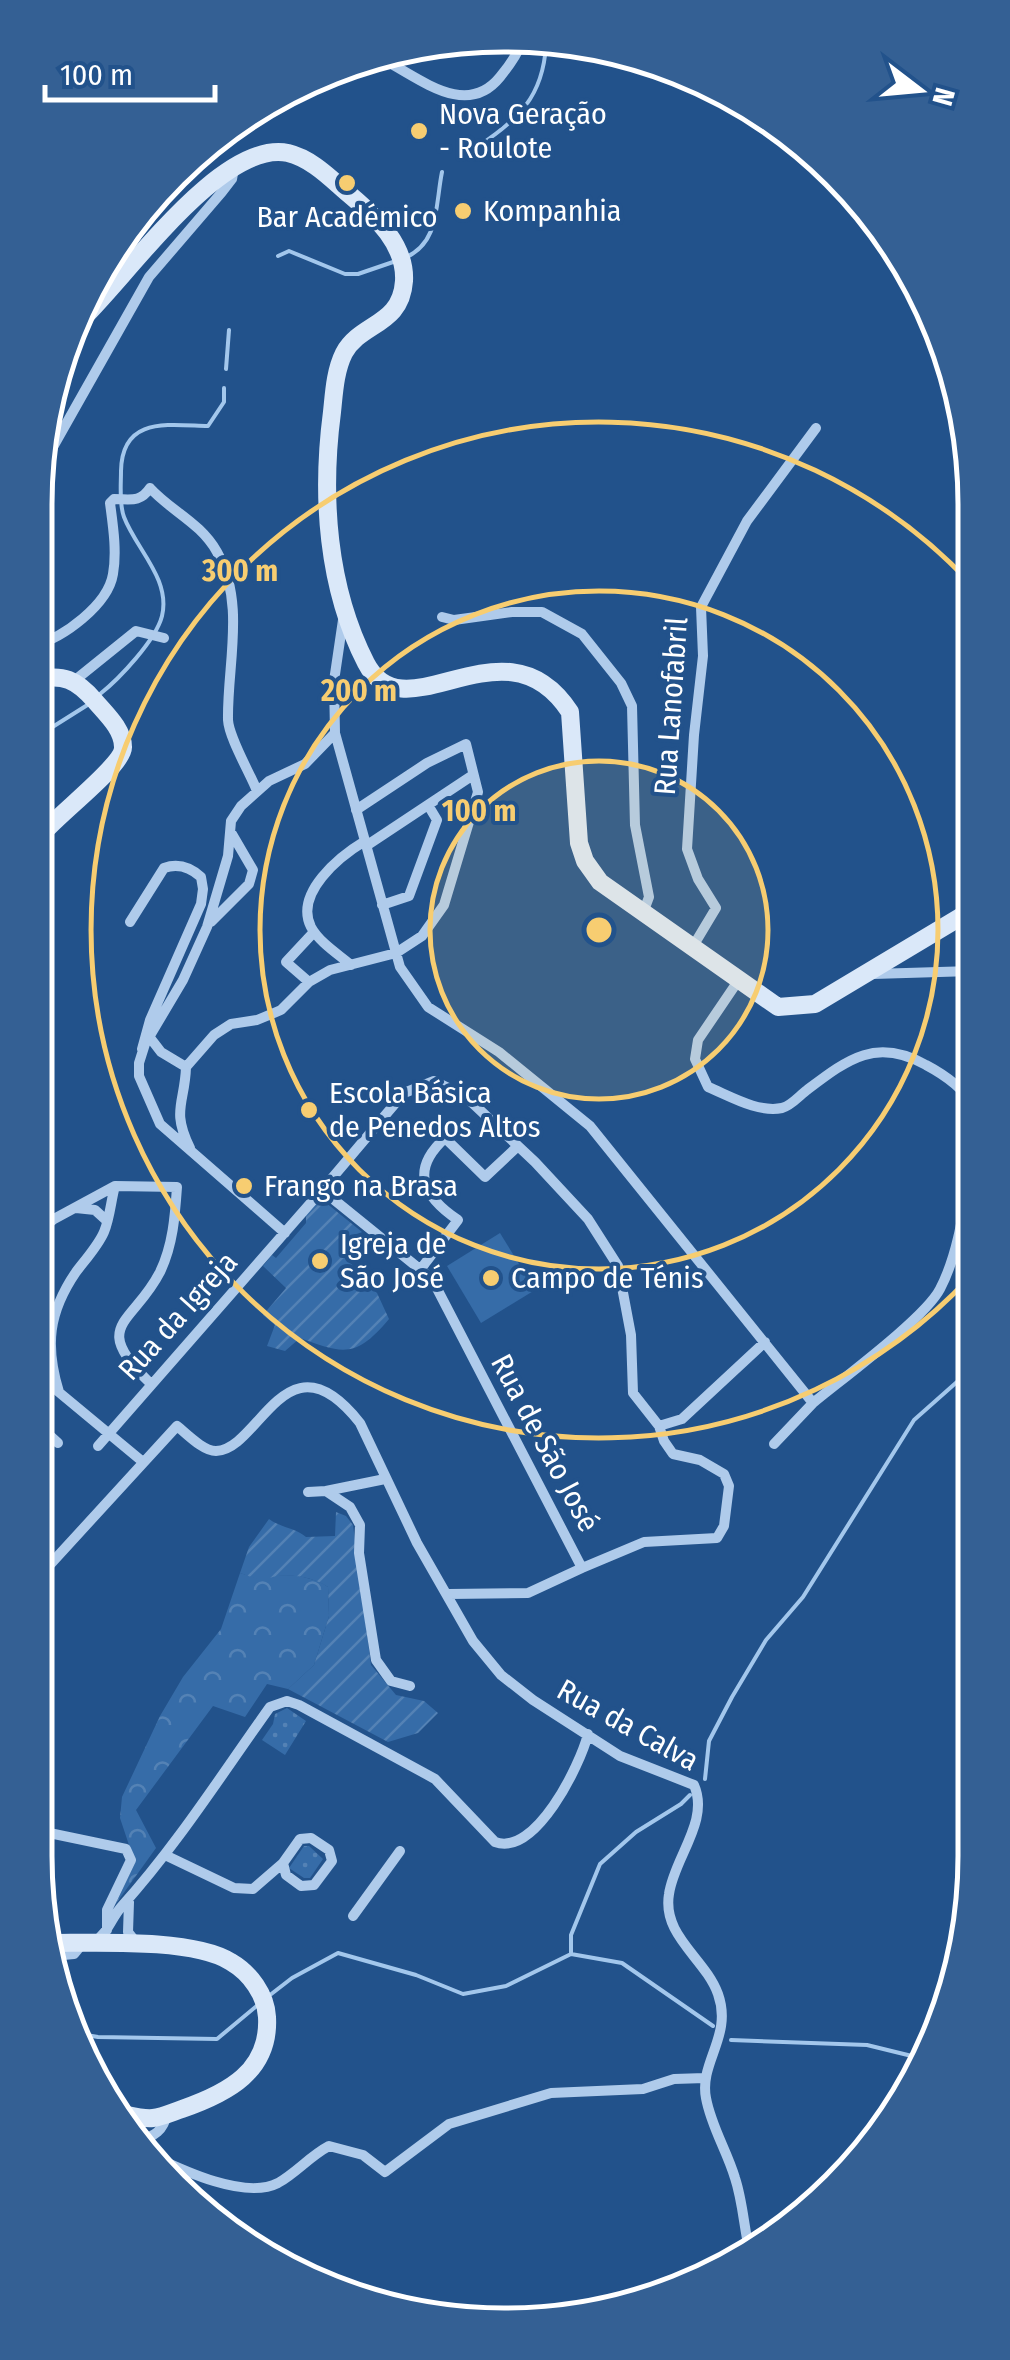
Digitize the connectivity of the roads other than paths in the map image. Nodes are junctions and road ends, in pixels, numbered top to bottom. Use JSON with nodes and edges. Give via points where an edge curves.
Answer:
{"nodes":[{"id":1,"x":515,"y":52,"type":"edge"},
{"id":2,"x":395,"y":66,"type":"edge"},
{"id":3,"x":234,"y":167,"type":"junction"},
{"id":4,"x":103,"y":297,"type":"edge"},
{"id":5,"x":816,"y":428,"type":"dead end"},
{"id":6,"x":57,"y":440,"type":"edge"},
{"id":7,"x":345,"y":609,"type":"junction"},
{"id":8,"x":442,"y":617,"type":"dead end"},
{"id":9,"x":164,"y":638,"type":"dead end"},
{"id":10,"x":52,"y":639,"type":"edge"},
{"id":11,"x":52,"y":677,"type":"edge"},
{"id":12,"x":77,"y":682,"type":"junction"},
{"id":13,"x":335,"y":734,"type":"junction"},
{"id":14,"x":473,"y":775,"type":"junction"},
{"id":15,"x":257,"y":792,"type":"junction"},
{"id":16,"x":428,"y":805,"type":"junction"},
{"id":17,"x":356,"y":810,"type":"junction"},
{"id":18,"x":52,"y":820,"type":"edge"},
{"id":19,"x":232,"y":834,"type":"junction"},
{"id":20,"x":366,"y":844,"type":"junction"},
{"id":21,"x":382,"y":904,"type":"junction"},
{"id":22,"x":642,"y":914,"type":"junction"},
{"id":23,"x":958,"y":918,"type":"edge"},
{"id":24,"x":130,"y":922,"type":"dead end"},
{"id":25,"x":207,"y":926,"type":"junction"},
{"id":26,"x":314,"y":932,"type":"junction"},
{"id":27,"x":692,"y":948,"type":"junction"},
{"id":28,"x":396,"y":953,"type":"junction"},
{"id":29,"x":351,"y":965,"type":"junction"},
{"id":30,"x":958,"y":971,"type":"edge"},
{"id":31,"x":866,"y":974,"type":"junction"},
{"id":32,"x":738,"y":981,"type":"junction"},
{"id":33,"x":309,"y":982,"type":"junction"},
{"id":34,"x":151,"y":1038,"type":"junction"},
{"id":35,"x":142,"y":1055,"type":"junction"},
{"id":36,"x":186,"y":1067,"type":"junction"},
{"id":37,"x":958,"y":1089,"type":"edge"},
{"id":38,"x":518,"y":1146,"type":"junction"},
{"id":39,"x":193,"y":1153,"type":"junction"},
{"id":40,"x":115,"y":1186,"type":"junction"},
{"id":41,"x":322,"y":1190,"type":"junction"},
{"id":42,"x":74,"y":1208,"type":"junction"},
{"id":43,"x":106,"y":1220,"type":"junction"},
{"id":44,"x":52,"y":1223,"type":"edge"},
{"id":45,"x":958,"y":1231,"type":"edge"},
{"id":46,"x":285,"y":1233,"type":"junction"},
{"id":47,"x":420,"y":1270,"type":"junction"},
{"id":48,"x":52,"y":1327,"type":"edge"},
{"id":49,"x":766,"y":1342,"type":"junction"},
{"id":50,"x":52,"y":1370,"type":"edge"},
{"id":51,"x":150,"y":1383,"type":"junction"},
{"id":52,"x":52,"y":1387,"type":"edge"},
{"id":53,"x":59,"y":1392,"type":"junction"},
{"id":54,"x":813,"y":1403,"type":"junction"},
{"id":55,"x":659,"y":1426,"type":"junction"},
{"id":56,"x":109,"y":1432,"type":"junction"},
{"id":57,"x":52,"y":1438,"type":"edge"},
{"id":58,"x":58,"y":1443,"type":"dead end"},
{"id":59,"x":774,"y":1444,"type":"dead end"},
{"id":60,"x":98,"y":1446,"type":"dead end"},
{"id":61,"x":143,"y":1462,"type":"junction"},
{"id":62,"x":386,"y":1479,"type":"junction"},
{"id":63,"x":326,"y":1491,"type":"junction"},
{"id":64,"x":308,"y":1492,"type":"dead end"},
{"id":65,"x":52,"y":1562,"type":"edge"},
{"id":66,"x":582,"y":1568,"type":"junction"},
{"id":67,"x":448,"y":1594,"type":"junction"},
{"id":68,"x":410,"y":1686,"type":"dead end"},
{"id":69,"x":588,"y":1734,"type":"junction"},
{"id":70,"x":52,"y":1834,"type":"edge"},
{"id":71,"x":400,"y":1851,"type":"dead end"},
{"id":72,"x":165,"y":1855,"type":"junction"},
{"id":73,"x":283,"y":1863,"type":"junction"},
{"id":74,"x":129,"y":1901,"type":"junction"},
{"id":75,"x":354,"y":1916,"type":"dead end"},
{"id":76,"x":94,"y":1938,"type":"junction"},
{"id":77,"x":61,"y":1942,"type":"edge"},
{"id":78,"x":140,"y":1945,"type":"junction"},
{"id":79,"x":64,"y":1955,"type":"edge"},
{"id":80,"x":704,"y":2078,"type":"junction"},
{"id":81,"x":167,"y":2114,"type":"junction"},
{"id":82,"x":136,"y":2116,"type":"edge"},
{"id":83,"x":152,"y":2137,"type":"edge"},
{"id":84,"x":177,"y":2166,"type":"edge"},
{"id":85,"x":747,"y":2237,"type":"edge"}],
"edges":[{"from":1,"to":2,"type":"street","via":[[479,94],[446,94]]},
{"from":3,"to":4,"type":"street","via":[[192,198]]},
{"from":3,"to":6,"type":"street","via":[[222,192],[149,276]]},
{"from":3,"to":7,"type":"street","via":[[286,152],[309,161],[392,236],[404,273],[393,313],[352,343],[335,382],[326,509]]},
{"from":5,"to":27,"type":"street","name":"Rua Lanofabril","via":[[746,521],[701,607],[687,849],[716,908]]},
{"from":7,"to":13,"type":"street","via":[[334,681]]},
{"from":7,"to":22,"type":"street","via":[[365,662],[388,687],[516,670],[560,696],[574,732],[585,861],[600,882]]},
{"from":8,"to":22,"type":"street","via":[[542,612],[582,634],[621,683],[632,706],[635,825],[649,897]]},
{"from":9,"to":12,"type":"street","via":[[136,630]]},
{"from":10,"to":15,"type":"street","via":[[113,578],[110,502],[135,501],[150,488],[186,514],[216,551],[233,600],[228,724]]},
{"from":11,"to":12,"type":"street"},
{"from":12,"to":18,"type":"street","via":[[119,730],[123,746],[100,780]]},
{"from":13,"to":15,"type":"street","via":[[304,764]]},
{"from":13,"to":17,"type":"street"},
{"from":14,"to":16,"type":"street"},
{"from":14,"to":17,"type":"street","via":[[466,744]]},
{"from":14,"to":28,"type":"street","via":[[478,792],[444,905],[422,936]]},
{"from":15,"to":19,"type":"street","via":[[231,820]]},
{"from":16,"to":20,"type":"street"},
{"from":16,"to":21,"type":"street","via":[[436,820],[410,896]]},
{"from":17,"to":20,"type":"street"},
{"from":19,"to":25,"type":"street"},
{"from":19,"to":25,"type":"street","via":[[253,870],[249,884]]},
{"from":20,"to":21,"type":"street"},
{"from":20,"to":26,"type":"street","via":[[329,868],[316,887],[308,908]]},
{"from":21,"to":28,"type":"street"},
{"from":22,"to":27,"type":"street"},
{"from":23,"to":31,"type":"street"},
{"from":24,"to":35,"type":"street","via":[[164,868],[174,864],[201,877],[201,904],[141,1042]]},
{"from":25,"to":34,"type":"street"},
{"from":26,"to":29,"type":"street"},
{"from":26,"to":33,"type":"street","via":[[286,962]]},
{"from":27,"to":32,"type":"street"},
{"from":28,"to":29,"type":"street"},
{"from":28,"to":49,"type":"street","via":[[428,1007],[499,1052],[590,1126]]},
{"from":29,"to":33,"type":"street"},
{"from":30,"to":31,"type":"street"},
{"from":31,"to":32,"type":"street","via":[[815,1004],[795,1008],[778,1007]]},
{"from":32,"to":37,"type":"street","via":[[698,1040],[694,1059],[708,1087],[754,1106],[784,1108],[852,1058],[880,1050],[906,1054]]},
{"from":33,"to":36,"type":"street","via":[[282,1010],[214,1035]]},
{"from":34,"to":35,"type":"street"},
{"from":34,"to":36,"type":"street"},
{"from":35,"to":39,"type":"street","via":[[138,1076],[160,1124]]},
{"from":36,"to":39,"type":"street","via":[[178,1108]]},
{"from":38,"to":41,"type":"street","name":"Rua da Igreja","via":[[465,1096],[434,1081],[404,1093]]},
{"from":38,"to":47,"type":"street","via":[[485,1177],[445,1138],[436,1146],[425,1184],[432,1203],[458,1220]]},
{"from":38,"to":55,"type":"street","via":[[588,1219],[618,1266],[633,1392]]},
{"from":39,"to":46,"type":"street"},
{"from":40,"to":42,"type":"street"},
{"from":40,"to":43,"type":"street"},
{"from":40,"to":51,"type":"street","via":[[177,1187],[174,1227],[159,1273],[120,1324],[126,1360]]},
{"from":41,"to":46,"type":"street","name":"Rua da Igreja"},
{"from":41,"to":47,"type":"street","name":"Rua de São José"},
{"from":42,"to":43,"type":"street","via":[[95,1210]]},
{"from":42,"to":44,"type":"street"},
{"from":43,"to":48,"type":"street","via":[[68,1284]]},
{"from":45,"to":54,"type":"street","via":[[938,1293]]},
{"from":46,"to":51,"type":"street","name":"Rua da Igreja"},
{"from":47,"to":66,"type":"street","name":"Rua de São José","via":[[432,1278]]},
{"from":49,"to":54,"type":"street"},
{"from":49,"to":55,"type":"street","via":[[682,1419]]},
{"from":50,"to":53,"type":"street"},
{"from":51,"to":56,"type":"street","name":"Rua da Igreja"},
{"from":52,"to":53,"type":"street"},
{"from":53,"to":56,"type":"street"},
{"from":54,"to":59,"type":"street"},
{"from":55,"to":66,"type":"street","name":"Rua de São José","via":[[673,1454],[724,1474],[730,1486],[724,1526],[708,1541],[644,1542]]},
{"from":56,"to":60,"type":"street","name":"Rua da Igreja"},
{"from":56,"to":61,"type":"street"},
{"from":57,"to":58,"type":"street"},
{"from":61,"to":62,"type":"street","name":"Rua da Calva","via":[[177,1426],[220,1451],[284,1394],[317,1390],[360,1423]]},
{"from":61,"to":65,"type":"street"},
{"from":62,"to":63,"type":"street"},
{"from":62,"to":67,"type":"street","name":"Rua da Calva"},
{"from":63,"to":64,"type":"street"},
{"from":63,"to":68,"type":"street","via":[[360,1525],[358,1553],[376,1660],[391,1682]]},
{"from":66,"to":67,"type":"street","via":[[528,1593]]},
{"from":67,"to":69,"type":"street","name":"Rua da Calva","via":[[501,1675]]},
{"from":69,"to":72,"type":"street","via":[[563,1795],[516,1844],[505,1846],[435,1779],[287,1701],[270,1707]]},
{"from":69,"to":80,"type":"street","name":"Rua da Calva","via":[[620,1756],[694,1785],[700,1798],[668,1894],[670,1922],[719,1996],[722,2034]]},
{"from":70,"to":76,"type":"street","via":[[126,1849],[131,1860]]},
{"from":71,"to":75,"type":"street"},
{"from":72,"to":73,"type":"street","via":[[234,1888],[253,1890]]},
{"from":72,"to":74,"type":"street"},
{"from":73,"to":73,"type":"street","via":[[286,1875],[301,1886],[314,1885],[332,1860],[312,1838],[300,1839]]},
{"from":74,"to":76,"type":"street"},
{"from":74,"to":78,"type":"street","via":[[128,1932]]},
{"from":76,"to":77,"type":"street"},
{"from":76,"to":78,"type":"street"},
{"from":76,"to":79,"type":"street"},
{"from":78,"to":81,"type":"street","via":[[206,1952],[232,1962],[254,1981],[267,2006],[268,2038],[257,2065],[227,2090]]},
{"from":80,"to":84,"type":"street","via":[[644,2089],[551,2093],[449,2124],[385,2172],[364,2155],[329,2146],[272,2186],[220,2185]]},
{"from":80,"to":85,"type":"street"},
{"from":81,"to":82,"type":"street"},
{"from":81,"to":83,"type":"street","via":[[164,2128]]}]}
